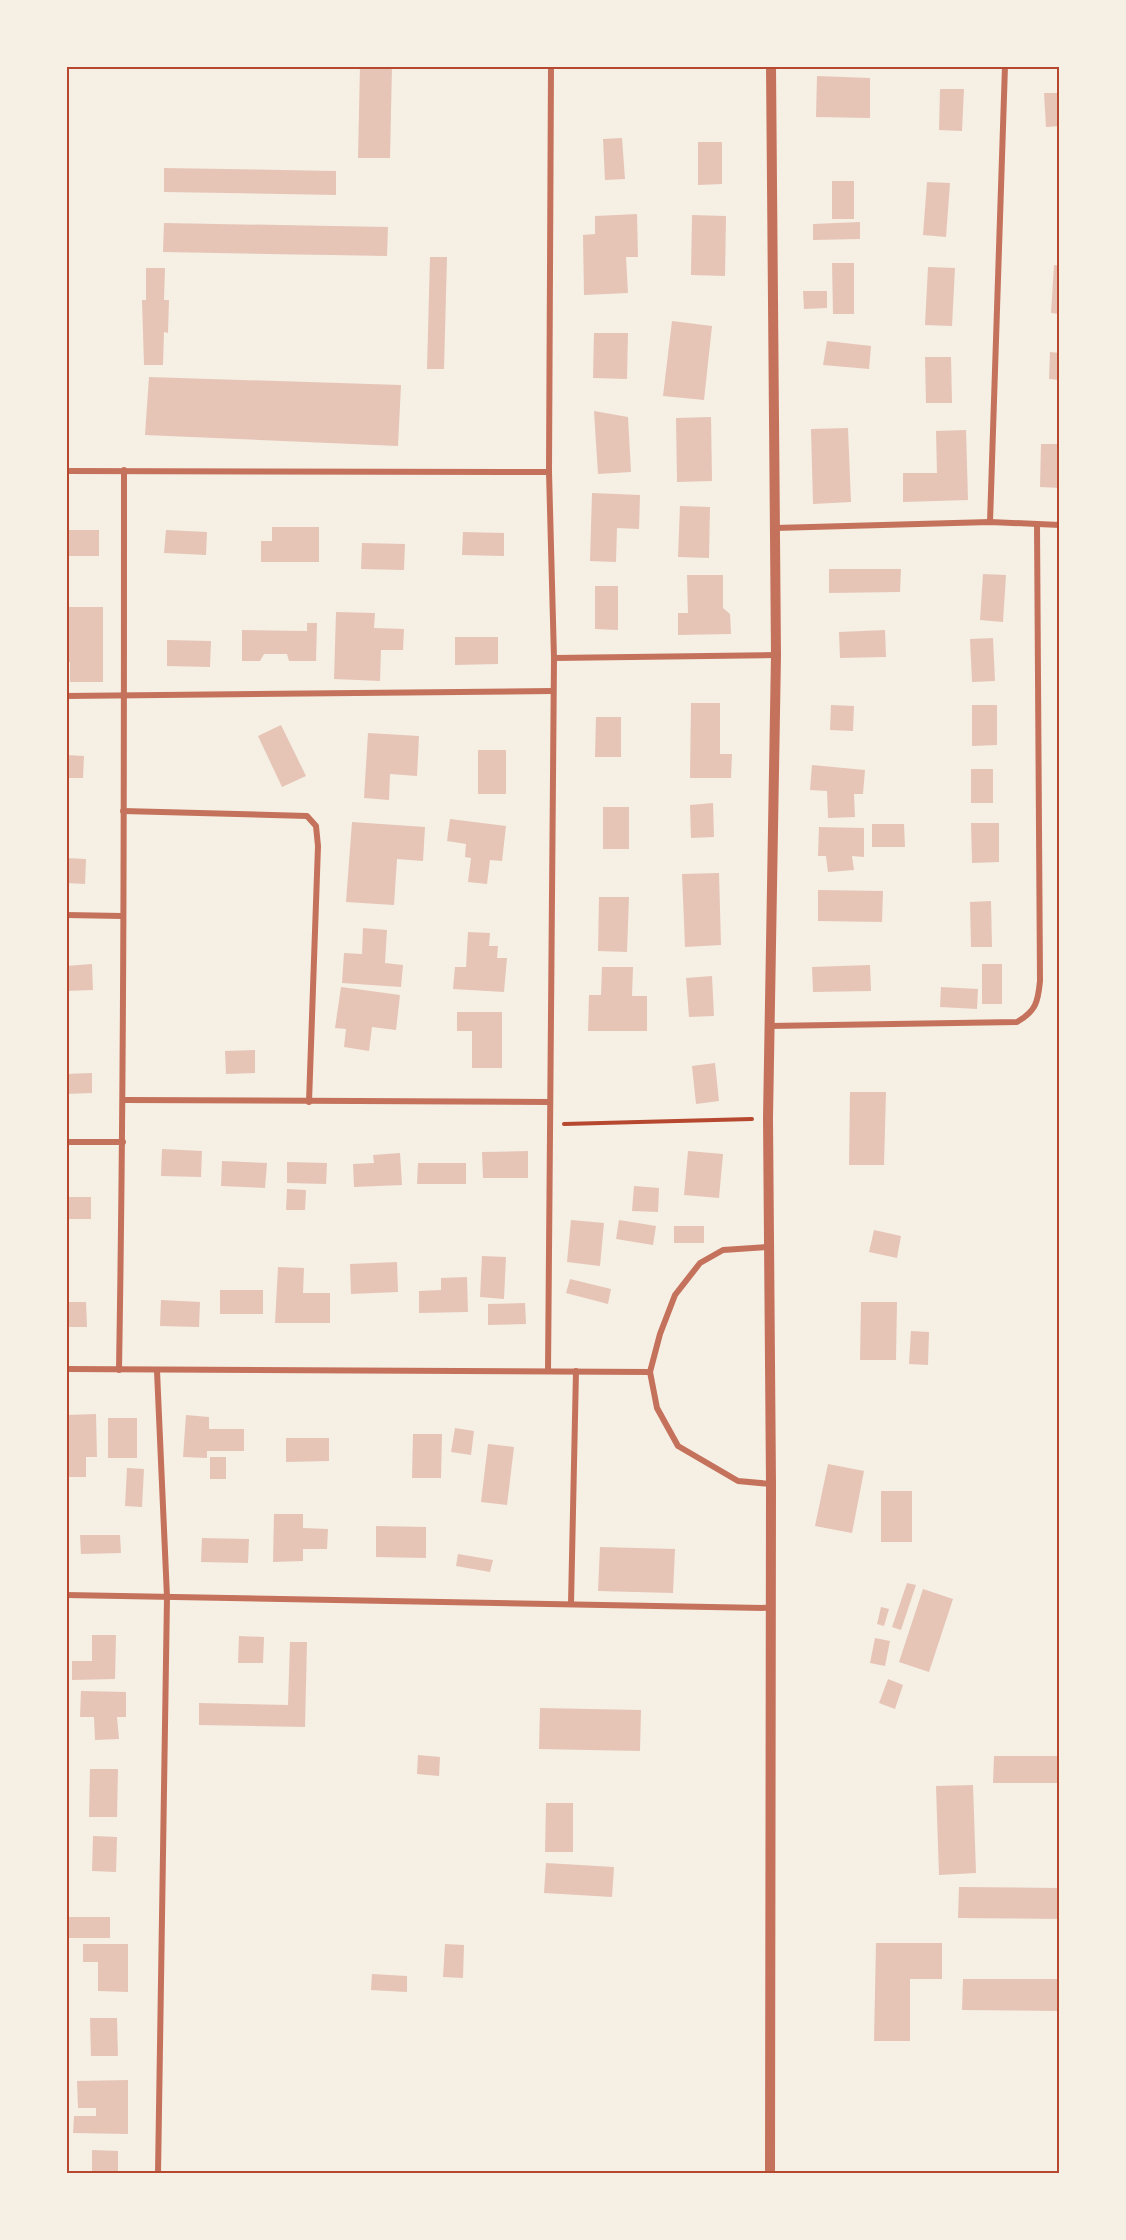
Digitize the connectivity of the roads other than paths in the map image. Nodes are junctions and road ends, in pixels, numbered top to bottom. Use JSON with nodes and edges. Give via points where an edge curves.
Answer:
{"nodes":[{"id":1,"x":550,"y":66,"type":"edge"},
{"id":2,"x":771,"y":66,"type":"edge"},
{"id":3,"x":1005,"y":66,"type":"edge"},
{"id":4,"x":124,"y":470,"type":"junction"},
{"id":5,"x":66,"y":471,"type":"edge"},
{"id":6,"x":549,"y":472,"type":"junction"},
{"id":7,"x":990,"y":522,"type":"junction"},
{"id":8,"x":1037,"y":525,"type":"junction"},
{"id":9,"x":1060,"y":525,"type":"edge"},
{"id":10,"x":774,"y":528,"type":"junction"},
{"id":11,"x":776,"y":655,"type":"junction"},
{"id":12,"x":554,"y":658,"type":"junction"},
{"id":13,"x":553,"y":691,"type":"junction"},
{"id":14,"x":66,"y":696,"type":"edge"},
{"id":15,"x":124,"y":696,"type":"junction"},
{"id":16,"x":123,"y":811,"type":"junction"},
{"id":17,"x":66,"y":915,"type":"edge"},
{"id":18,"x":122,"y":916,"type":"junction"},
{"id":19,"x":769,"y":1026,"type":"junction"},
{"id":20,"x":124,"y":1100,"type":"junction"},
{"id":21,"x":309,"y":1102,"type":"junction"},
{"id":22,"x":549,"y":1102,"type":"junction"},
{"id":23,"x":66,"y":1142,"type":"edge"},
{"id":24,"x":123,"y":1142,"type":"junction"},
{"id":25,"x":767,"y":1247,"type":"junction"},
{"id":26,"x":66,"y":1370,"type":"edge"},
{"id":27,"x":119,"y":1370,"type":"junction"},
{"id":28,"x":157,"y":1371,"type":"junction"},
{"id":29,"x":548,"y":1371,"type":"junction"},
{"id":30,"x":576,"y":1371,"type":"junction"},
{"id":31,"x":651,"y":1372,"type":"junction"},
{"id":32,"x":771,"y":1484,"type":"junction"},
{"id":33,"x":66,"y":1595,"type":"edge"},
{"id":34,"x":167,"y":1597,"type":"junction"},
{"id":35,"x":571,"y":1604,"type":"junction"},
{"id":36,"x":770,"y":1608,"type":"junction"},
{"id":37,"x":158,"y":2174,"type":"edge"},
{"id":38,"x":770,"y":2174,"type":"edge"}],
"edges":[{"from":1,"to":6,"type":"street"},
{"from":2,"to":10,"type":"street"},
{"from":3,"to":7,"type":"street"},
{"from":4,"to":5,"type":"street"},
{"from":4,"to":6,"type":"street"},
{"from":4,"to":15,"type":"street"},
{"from":6,"to":12,"type":"street"},
{"from":7,"to":8,"type":"street"},
{"from":7,"to":10,"type":"street"},
{"from":8,"to":9,"type":"street"},
{"from":8,"to":19,"type":"street","via":[[1038,1003],[1032,1014],[1017,1022]]},
{"from":10,"to":11,"type":"street"},
{"from":11,"to":12,"type":"street"},
{"from":11,"to":19,"type":"street"},
{"from":12,"to":13,"type":"street"},
{"from":13,"to":15,"type":"street"},
{"from":13,"to":22,"type":"street"},
{"from":14,"to":15,"type":"street"},
{"from":15,"to":16,"type":"street"},
{"from":16,"to":18,"type":"street"},
{"from":16,"to":21,"type":"street","via":[[307,816],[316,826]]},
{"from":17,"to":18,"type":"street"},
{"from":18,"to":20,"type":"street"},
{"from":19,"to":25,"type":"street"},
{"from":20,"to":21,"type":"street"},
{"from":20,"to":24,"type":"street"},
{"from":21,"to":22,"type":"street"},
{"from":22,"to":29,"type":"street"},
{"from":23,"to":24,"type":"street"},
{"from":24,"to":27,"type":"street"},
{"from":25,"to":31,"type":"street","via":[[723,1250],[700,1263],[675,1295]]},
{"from":25,"to":32,"type":"street"},
{"from":26,"to":27,"type":"street"},
{"from":27,"to":28,"type":"street"},
{"from":28,"to":29,"type":"street"},
{"from":28,"to":34,"type":"street"},
{"from":29,"to":30,"type":"street"},
{"from":30,"to":31,"type":"street"},
{"from":30,"to":35,"type":"street"},
{"from":31,"to":32,"type":"street","via":[[657,1408],[678,1446],[738,1481]]},
{"from":32,"to":36,"type":"street"},
{"from":33,"to":34,"type":"street"},
{"from":34,"to":35,"type":"street"},
{"from":34,"to":37,"type":"street"},
{"from":35,"to":36,"type":"street"},
{"from":36,"to":38,"type":"street"}]}
